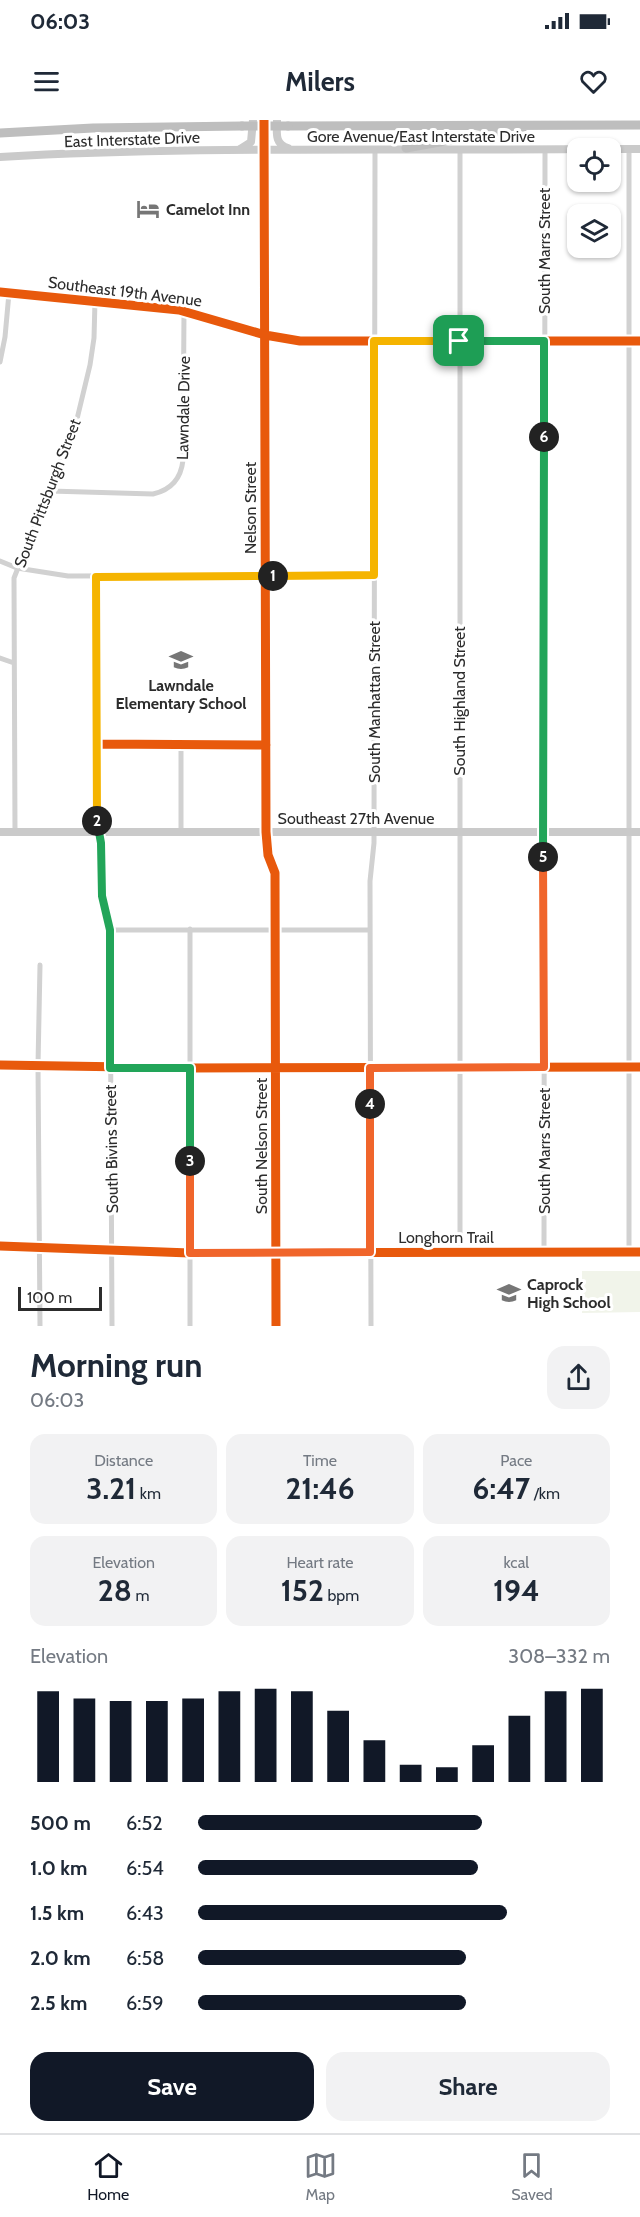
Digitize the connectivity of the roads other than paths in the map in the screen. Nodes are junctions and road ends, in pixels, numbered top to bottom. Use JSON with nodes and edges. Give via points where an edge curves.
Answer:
{"nodes":[{"id":1,"x":253,"y":120,"type":"edge"},
{"id":2,"x":264,"y":120,"type":"edge"},
{"id":3,"x":277,"y":120,"type":"edge"},
{"id":4,"x":550,"y":125,"type":"junction"},
{"id":5,"x":640,"y":125,"type":"edge"},
{"id":6,"x":93,"y":128,"type":"junction"},
{"id":7,"x":0,"y":133,"type":"edge"},
{"id":8,"x":0,"y":139,"type":"edge"},
{"id":9,"x":406,"y":148,"type":"junction"},
{"id":10,"x":264,"y":149,"type":"junction"},
{"id":11,"x":290,"y":149,"type":"junction"},
{"id":12,"x":375,"y":149,"type":"junction"},
{"id":13,"x":460,"y":149,"type":"junction"},
{"id":14,"x":567,"y":149,"type":"edge"},
{"id":15,"x":621,"y":149,"type":"edge"},
{"id":16,"x":628,"y":149,"type":"junction"},
{"id":17,"x":640,"y":149,"type":"edge"},
{"id":18,"x":239,"y":150,"type":"junction"},
{"id":19,"x":545,"y":150,"type":"junction"},
{"id":20,"x":0,"y":157,"type":"edge"},
{"id":21,"x":0,"y":292,"type":"edge"},
{"id":22,"x":9,"y":293,"type":"junction"},
{"id":23,"x":95,"y":301,"type":"junction"},
{"id":24,"x":184,"y":311,"type":"junction"},
{"id":25,"x":265,"y":335,"type":"junction"},
{"id":26,"x":374,"y":341,"type":"junction"},
{"id":27,"x":459,"y":341,"type":"junction"},
{"id":28,"x":544,"y":341,"type":"junction"},
{"id":29,"x":629,"y":341,"type":"junction"},
{"id":30,"x":640,"y":341,"type":"edge"},
{"id":31,"x":0,"y":362,"type":"edge"},
{"id":32,"x":50,"y":491,"type":"junction"},
{"id":33,"x":0,"y":561,"type":"edge"},
{"id":34,"x":18,"y":568,"type":"junction"},
{"id":35,"x":374,"y":575,"type":"junction"},
{"id":36,"x":265,"y":576,"type":"junction"},
{"id":37,"x":96,"y":577,"type":"junction"},
{"id":38,"x":0,"y":658,"type":"edge"},
{"id":39,"x":14,"y":663,"type":"junction"},
{"id":40,"x":97,"y":744,"type":"junction"},
{"id":41,"x":181,"y":745,"type":"junction"},
{"id":42,"x":266,"y":745,"type":"junction"},
{"id":43,"x":628,"y":831,"type":"junction"},
{"id":44,"x":640,"y":831,"type":"edge"},
{"id":45,"x":0,"y":832,"type":"edge"},
{"id":46,"x":15,"y":832,"type":"junction"},
{"id":47,"x":99,"y":832,"type":"junction"},
{"id":48,"x":181,"y":832,"type":"junction"},
{"id":49,"x":266,"y":832,"type":"junction"},
{"id":50,"x":374,"y":832,"type":"junction"},
{"id":51,"x":459,"y":832,"type":"junction"},
{"id":52,"x":543,"y":832,"type":"junction"},
{"id":53,"x":190,"y":929,"type":"junction"},
{"id":54,"x":275,"y":929,"type":"junction"},
{"id":55,"x":110,"y":930,"type":"junction"},
{"id":56,"x":370,"y":930,"type":"junction"},
{"id":57,"x":40,"y":965,"type":"dead end"},
{"id":58,"x":0,"y":1065,"type":"edge"},
{"id":59,"x":38,"y":1065,"type":"junction"},
{"id":60,"x":544,"y":1067,"type":"junction"},
{"id":61,"x":628,"y":1067,"type":"junction"},
{"id":62,"x":640,"y":1067,"type":"edge"},
{"id":63,"x":110,"y":1068,"type":"junction"},
{"id":64,"x":190,"y":1068,"type":"junction"},
{"id":65,"x":276,"y":1068,"type":"junction"},
{"id":66,"x":370,"y":1068,"type":"junction"},
{"id":67,"x":459,"y":1068,"type":"junction"},
{"id":68,"x":0,"y":1246,"type":"edge"},
{"id":69,"x":40,"y":1249,"type":"junction"},
{"id":70,"x":112,"y":1250,"type":"junction"},
{"id":71,"x":370,"y":1252,"type":"junction"},
{"id":72,"x":460,"y":1252,"type":"junction"},
{"id":73,"x":544,"y":1252,"type":"junction"},
{"id":74,"x":629,"y":1252,"type":"junction"},
{"id":75,"x":640,"y":1252,"type":"edge"},
{"id":76,"x":190,"y":1253,"type":"junction"},
{"id":77,"x":276,"y":1253,"type":"junction"},
{"id":78,"x":40,"y":1326,"type":"edge"},
{"id":79,"x":112,"y":1326,"type":"edge"},
{"id":80,"x":190,"y":1326,"type":"edge"},
{"id":81,"x":276,"y":1326,"type":"edge"},
{"id":82,"x":371,"y":1326,"type":"edge"}],
"edges":[{"from":1,"to":18,"type":"street","via":[[251,142]]},
{"from":2,"to":10,"type":"street","name":"Nelson Street"},
{"from":3,"to":11,"type":"street","via":[[277,140]]},
{"from":4,"to":5,"type":"highway"},
{"from":4,"to":6,"type":"highway","bridge":true},
{"from":4,"to":9,"type":"highway"},
{"from":6,"to":7,"type":"highway"},
{"from":6,"to":8,"type":"highway","via":[[77,133]]},
{"from":9,"to":12,"type":"street","name":"Gore Avenue/East Interstate Drive"},
{"from":9,"to":13,"type":"street","name":"Gore Avenue/East Interstate Drive"},
{"from":10,"to":11,"type":"street","name":"Gore Avenue/East Interstate Drive"},
{"from":10,"to":18,"type":"street","name":"East Interstate Drive"},
{"from":10,"to":25,"type":"street","name":"Nelson Street"},
{"from":11,"to":12,"type":"street","name":"Gore Avenue/East Interstate Drive"},
{"from":12,"to":26,"type":"street","name":"South Manhattan Street"},
{"from":13,"to":19,"type":"street","name":"Gore Avenue/East Interstate Drive"},
{"from":13,"to":27,"type":"street","name":"South Highland Street"},
{"from":14,"to":19,"type":"street","name":"Gore Avenue/East Interstate Drive"},
{"from":15,"to":16,"type":"street"},
{"from":16,"to":17,"type":"street"},
{"from":16,"to":29,"type":"street"},
{"from":18,"to":20,"type":"street","name":"East Interstate Drive"},
{"from":19,"to":28,"type":"street","name":"South Marrs Street"},
{"from":21,"to":22,"type":"street","name":"Southeast 19th Avenue"},
{"from":22,"to":23,"type":"street","name":"Southeast 19th Avenue"},
{"from":22,"to":31,"type":"street"},
{"from":23,"to":24,"type":"street","name":"Southeast 19th Avenue"},
{"from":23,"to":32,"type":"street","name":"South Pittsburgh Street","via":[[94,338],[85,393]]},
{"from":24,"to":25,"type":"street","name":"Southeast 19th Avenue"},
{"from":24,"to":32,"type":"street","name":"Lawndale Drive","via":[[183,460],[175,483],[153,494]]},
{"from":25,"to":26,"type":"street","name":"Southeast 19th Avenue","via":[[300,341]]},
{"from":25,"to":36,"type":"street","name":"Nelson Street"},
{"from":26,"to":27,"type":"street","name":"Southeast 19th Avenue"},
{"from":26,"to":35,"type":"street","name":"South Manhattan Street"},
{"from":27,"to":28,"type":"street","name":"Southeast 19th Avenue"},
{"from":27,"to":51,"type":"street","name":"South Highland Street"},
{"from":28,"to":29,"type":"street","name":"Southeast 19th Avenue"},
{"from":28,"to":52,"type":"street","name":"South Marrs Street"},
{"from":29,"to":30,"type":"street","name":"Southeast 19th Avenue"},
{"from":29,"to":43,"type":"street"},
{"from":32,"to":34,"type":"street","name":"South Pittsburgh Street"},
{"from":33,"to":34,"type":"street"},
{"from":34,"to":37,"type":"street"},
{"from":34,"to":39,"type":"street","name":"South Pittsburgh Street"},
{"from":35,"to":36,"type":"street"},
{"from":35,"to":50,"type":"street","name":"South Manhattan Street"},
{"from":36,"to":37,"type":"street"},
{"from":36,"to":42,"type":"street","name":"Nelson Street"},
{"from":37,"to":40,"type":"street","name":"South Bivins Street"},
{"from":38,"to":39,"type":"street"},
{"from":39,"to":46,"type":"street","name":"South Pittsburgh Street"},
{"from":40,"to":41,"type":"street"},
{"from":40,"to":47,"type":"street","name":"South Bivins Street"},
{"from":41,"to":42,"type":"street"},
{"from":41,"to":48,"type":"street"},
{"from":42,"to":49,"type":"street","name":"Nelson Street"},
{"from":43,"to":44,"type":"street","name":"Southeast 27th Avenue"},
{"from":43,"to":52,"type":"street","name":"Southeast 27th Avenue"},
{"from":43,"to":61,"type":"street"},
{"from":45,"to":46,"type":"street","name":"Southeast 27th Avenue"},
{"from":46,"to":47,"type":"street","name":"Southeast 27th Avenue"},
{"from":47,"to":48,"type":"street","name":"Southeast 27th Avenue"},
{"from":47,"to":55,"type":"street","name":"South Bivins Street","via":[[102,896]]},
{"from":48,"to":49,"type":"street","name":"Southeast 27th Avenue"},
{"from":49,"to":50,"type":"street","name":"Southeast 27th Avenue"},
{"from":49,"to":54,"type":"street","name":"Nelson Street","via":[[275,873]]},
{"from":50,"to":51,"type":"street","name":"Southeast 27th Avenue"},
{"from":50,"to":56,"type":"street","name":"South Manhattan Street"},
{"from":51,"to":52,"type":"street","name":"Southeast 27th Avenue"},
{"from":51,"to":67,"type":"street","name":"South Highland Street"},
{"from":52,"to":60,"type":"street","name":"South Marrs Street"},
{"from":53,"to":54,"type":"street"},
{"from":53,"to":55,"type":"street"},
{"from":53,"to":64,"type":"street"},
{"from":54,"to":56,"type":"street"},
{"from":54,"to":65,"type":"street","name":"South Nelson Street"},
{"from":55,"to":63,"type":"street","name":"South Bivins Street"},
{"from":56,"to":66,"type":"street","name":"South Manhattan Street"},
{"from":57,"to":59,"type":"street"},
{"from":58,"to":59,"type":"street"},
{"from":59,"to":63,"type":"street"},
{"from":59,"to":69,"type":"street"},
{"from":60,"to":61,"type":"street"},
{"from":60,"to":67,"type":"street"},
{"from":60,"to":73,"type":"street","name":"South Marrs Street"},
{"from":61,"to":62,"type":"street"},
{"from":61,"to":74,"type":"street"},
{"from":63,"to":64,"type":"street"},
{"from":63,"to":70,"type":"street","name":"South Bivins Street"},
{"from":64,"to":65,"type":"street"},
{"from":64,"to":76,"type":"street"},
{"from":65,"to":66,"type":"street"},
{"from":65,"to":77,"type":"street","name":"South Nelson Street"},
{"from":66,"to":67,"type":"street"},
{"from":66,"to":71,"type":"street","name":"South Manhattan Street"},
{"from":67,"to":72,"type":"street","name":"South Highland Street"},
{"from":68,"to":69,"type":"street","name":"Longhorn Trail"},
{"from":69,"to":70,"type":"street","name":"Longhorn Trail"},
{"from":69,"to":78,"type":"street"},
{"from":70,"to":76,"type":"street","name":"Longhorn Trail"},
{"from":70,"to":79,"type":"street","name":"South Bivins Street"},
{"from":71,"to":72,"type":"street","name":"Longhorn Trail"},
{"from":71,"to":77,"type":"street","name":"Longhorn Trail"},
{"from":71,"to":82,"type":"street","name":"South Manhattan Street"},
{"from":72,"to":73,"type":"street","name":"Longhorn Trail"},
{"from":73,"to":74,"type":"street","name":"Longhorn Trail"},
{"from":74,"to":75,"type":"street","name":"Longhorn Trail"},
{"from":76,"to":77,"type":"street","name":"Longhorn Trail"},
{"from":76,"to":80,"type":"street"},
{"from":77,"to":81,"type":"street","name":"South Nelson Street"}]}
